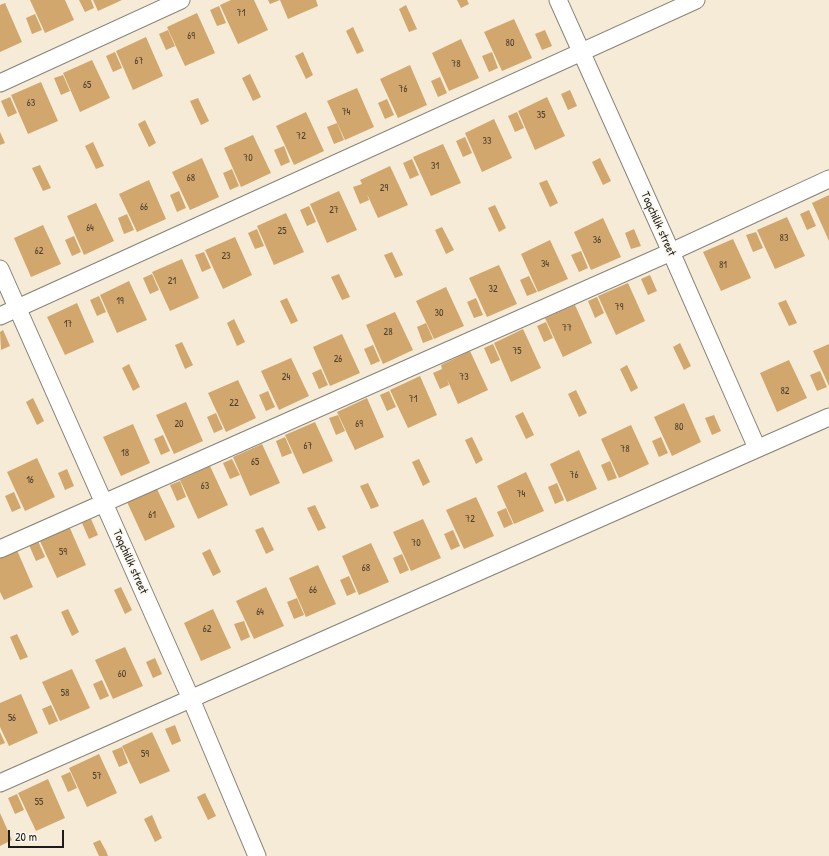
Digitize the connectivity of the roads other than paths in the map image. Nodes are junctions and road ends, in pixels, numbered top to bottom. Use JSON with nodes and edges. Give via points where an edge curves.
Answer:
{"nodes":[{"id":1,"x":181,"y":0,"type":"edge"},
{"id":2,"x":558,"y":0,"type":"edge"},
{"id":3,"x":696,"y":0,"type":"edge"},
{"id":4,"x":582,"y":52,"type":"junction"},
{"id":5,"x":0,"y":83,"type":"edge"},
{"id":6,"x":829,"y":179,"type":"edge"},
{"id":7,"x":671,"y":252,"type":"junction"},
{"id":8,"x":0,"y":269,"type":"edge"},
{"id":9,"x":17,"y":309,"type":"junction"},
{"id":10,"x":0,"y":316,"type":"edge"},
{"id":11,"x":829,"y":417,"type":"edge"},
{"id":12,"x":757,"y":448,"type":"junction"},
{"id":13,"x":103,"y":503,"type":"junction"},
{"id":14,"x":0,"y":549,"type":"edge"},
{"id":15,"x":191,"y":699,"type":"junction"},
{"id":16,"x":0,"y":783,"type":"edge"},
{"id":17,"x":257,"y":856,"type":"edge"}],
"edges":[{"from":1,"to":5,"type":"street"},
{"from":2,"to":4,"type":"street","name":"Toqchilik street"},
{"from":3,"to":4,"type":"street"},
{"from":4,"to":7,"type":"street","name":"Toqchilik street"},
{"from":4,"to":9,"type":"street"},
{"from":6,"to":7,"type":"street"},
{"from":7,"to":12,"type":"street","name":"Toqchilik street"},
{"from":7,"to":13,"type":"street"},
{"from":8,"to":9,"type":"street","name":"Toqchilik street"},
{"from":9,"to":10,"type":"street"},
{"from":9,"to":13,"type":"street","name":"Toqchilik street"},
{"from":11,"to":12,"type":"street"},
{"from":12,"to":15,"type":"street"},
{"from":13,"to":14,"type":"street"},
{"from":13,"to":15,"type":"street","name":"Toqchilik street"},
{"from":15,"to":16,"type":"street"},
{"from":15,"to":17,"type":"street","name":"Toqchilik street"}]}
